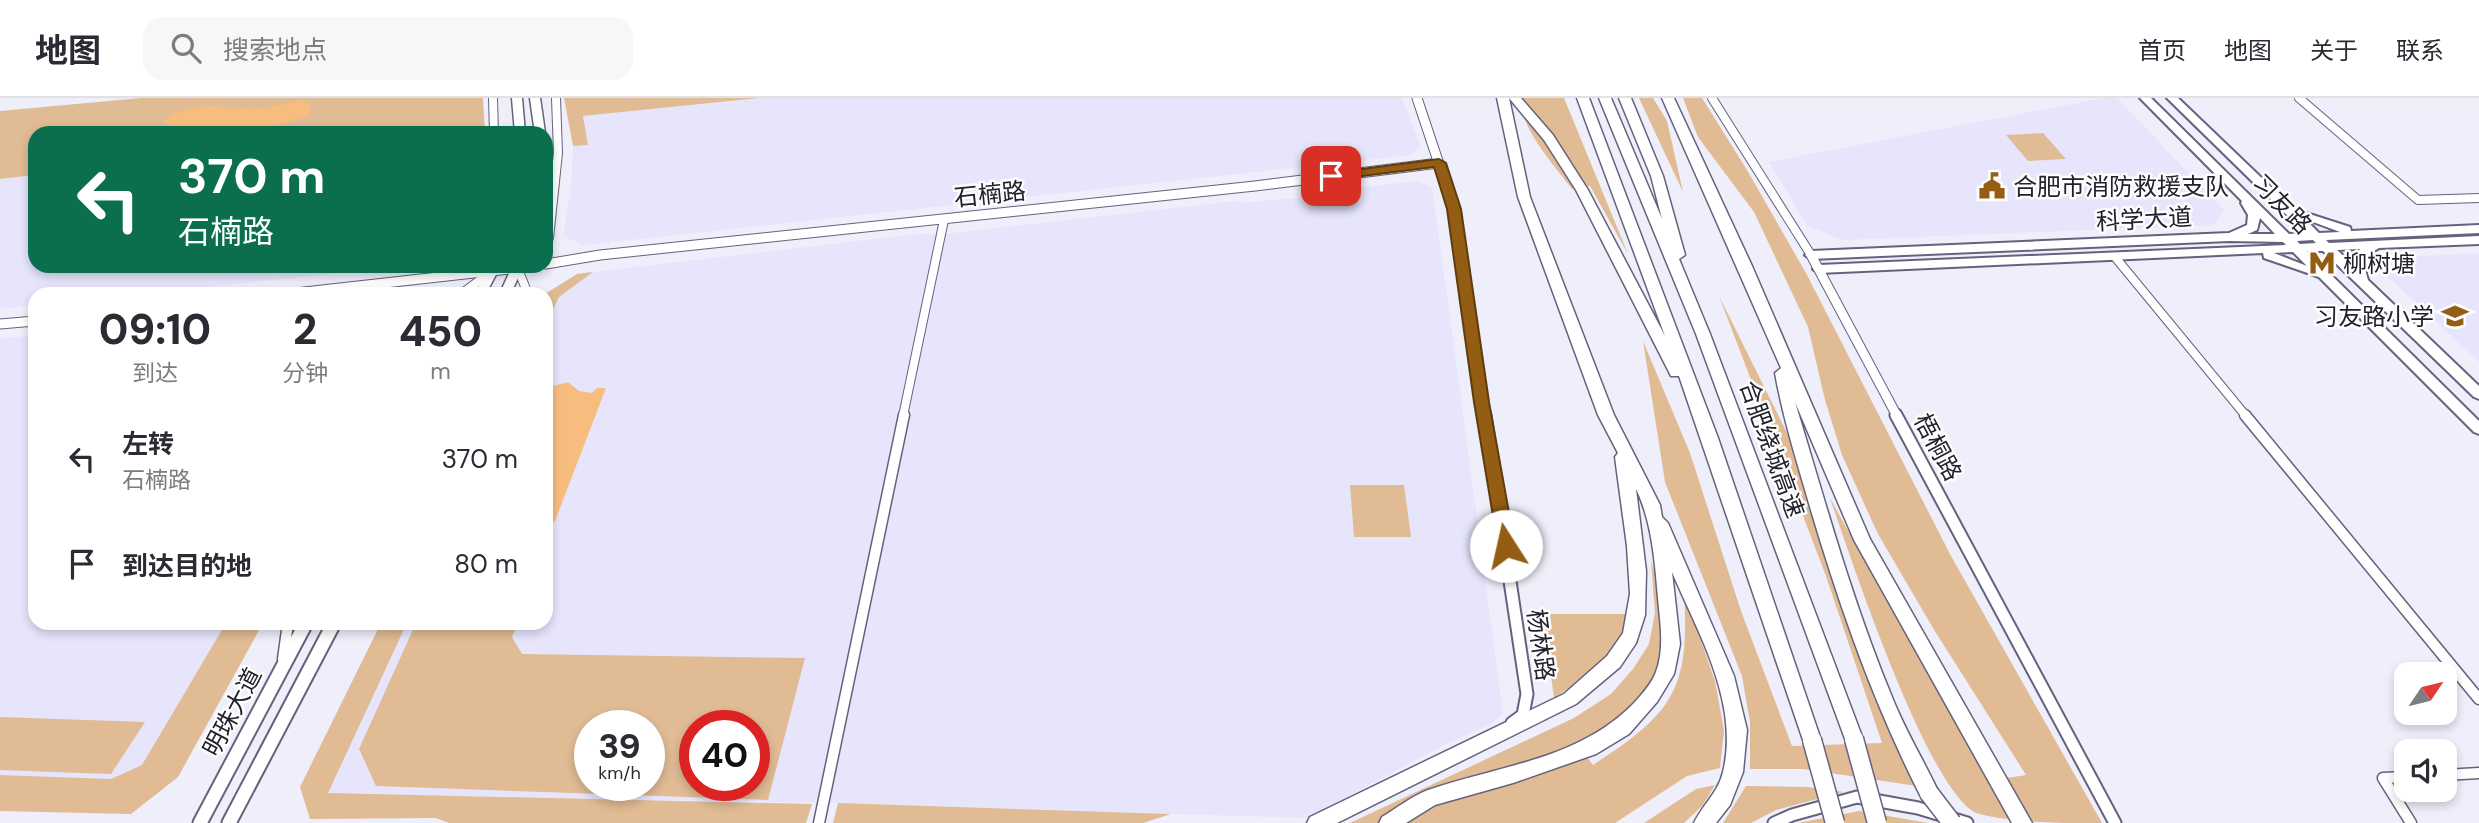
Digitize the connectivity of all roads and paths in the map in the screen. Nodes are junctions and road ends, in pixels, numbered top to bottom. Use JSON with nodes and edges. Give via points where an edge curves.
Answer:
{"nodes":[{"id":1,"x":493,"y":98,"type":"edge"},
{"id":2,"x":517,"y":98,"type":"edge"},
{"id":3,"x":535,"y":98,"type":"edge"},
{"id":4,"x":556,"y":98,"type":"edge"},
{"id":5,"x":1417,"y":98,"type":"edge"},
{"id":6,"x":1503,"y":98,"type":"edge"},
{"id":7,"x":1515,"y":98,"type":"edge"},
{"id":8,"x":1583,"y":98,"type":"edge"},
{"id":9,"x":1605,"y":98,"type":"edge"},
{"id":10,"x":1625,"y":98,"type":"edge"},
{"id":11,"x":1712,"y":98,"type":"edge"},
{"id":12,"x":2145,"y":98,"type":"edge"},
{"id":13,"x":2172,"y":98,"type":"edge"},
{"id":14,"x":2299,"y":98,"type":"edge"},
{"id":15,"x":1668,"y":99,"type":"edge"},
{"id":16,"x":494,"y":126,"type":"edge"},
{"id":17,"x":519,"y":126,"type":"edge"},
{"id":18,"x":539,"y":126,"type":"edge"},
{"id":19,"x":558,"y":160,"type":"junction"},
{"id":20,"x":1439,"y":163,"type":"junction"},
{"id":21,"x":553,"y":169,"type":"edge"},
{"id":22,"x":2241,"y":193,"type":"junction"},
{"id":23,"x":2479,"y":198,"type":"edge"},
{"id":24,"x":553,"y":203,"type":"edge"},
{"id":25,"x":2285,"y":207,"type":"junction"},
{"id":26,"x":944,"y":220,"type":"junction"},
{"id":27,"x":2479,"y":229,"type":"edge"},
{"id":28,"x":2365,"y":234,"type":"junction"},
{"id":29,"x":2316,"y":236,"type":"junction"},
{"id":30,"x":2228,"y":237,"type":"junction"},
{"id":31,"x":2286,"y":238,"type":"junction"},
{"id":32,"x":2479,"y":240,"type":"edge"},
{"id":33,"x":2378,"y":244,"type":"junction"},
{"id":34,"x":2327,"y":247,"type":"junction"},
{"id":35,"x":2298,"y":249,"type":"junction"},
{"id":36,"x":2253,"y":251,"type":"junction"},
{"id":37,"x":1811,"y":256,"type":"junction"},
{"id":38,"x":2115,"y":257,"type":"junction"},
{"id":39,"x":553,"y":263,"type":"edge"},
{"id":40,"x":1819,"y":269,"type":"junction"},
{"id":41,"x":452,"y":273,"type":"edge"},
{"id":42,"x":485,"y":273,"type":"edge"},
{"id":43,"x":2328,"y":280,"type":"junction"},
{"id":44,"x":2362,"y":281,"type":"junction"},
{"id":45,"x":341,"y":287,"type":"edge"},
{"id":46,"x":469,"y":287,"type":"edge"},
{"id":47,"x":1694,"y":315,"type":"junction"},
{"id":48,"x":28,"y":322,"type":"edge"},
{"id":49,"x":0,"y":324,"type":"edge"},
{"id":50,"x":1778,"y":346,"type":"junction"},
{"id":51,"x":2479,"y":394,"type":"edge"},
{"id":52,"x":2479,"y":429,"type":"edge"},
{"id":53,"x":1710,"y":438,"type":"junction"},
{"id":54,"x":1621,"y":444,"type":"junction"},
{"id":55,"x":1652,"y":505,"type":"junction"},
{"id":56,"x":287,"y":630,"type":"edge"},
{"id":57,"x":302,"y":630,"type":"edge"},
{"id":58,"x":330,"y":630,"type":"edge"},
{"id":59,"x":283,"y":666,"type":"junction"},
{"id":60,"x":2479,"y":699,"type":"edge"},
{"id":61,"x":1499,"y":734,"type":"junction"},
{"id":62,"x":2479,"y":773,"type":"edge"},
{"id":63,"x":2457,"y":774,"type":"edge"},
{"id":64,"x":2394,"y":778,"type":"edge"},
{"id":65,"x":2394,"y":796,"type":"edge"},
{"id":66,"x":2398,"y":802,"type":"edge"},
{"id":67,"x":1322,"y":821,"type":"edge"},
{"id":68,"x":200,"y":823,"type":"edge"},
{"id":69,"x":229,"y":823,"type":"edge"},
{"id":70,"x":819,"y":823,"type":"edge"},
{"id":71,"x":1389,"y":823,"type":"edge"},
{"id":72,"x":1704,"y":823,"type":"edge"},
{"id":73,"x":1774,"y":823,"type":"edge"},
{"id":74,"x":1835,"y":823,"type":"edge"},
{"id":75,"x":1877,"y":823,"type":"edge"},
{"id":76,"x":1952,"y":823,"type":"edge"},
{"id":77,"x":1967,"y":823,"type":"edge"},
{"id":78,"x":2022,"y":823,"type":"edge"},
{"id":79,"x":2115,"y":823,"type":"edge"},
{"id":80,"x":2411,"y":823,"type":"edge"}],
"edges":[{"from":1,"to":16,"type":"street"},
{"from":2,"to":17,"type":"main road"},
{"from":3,"to":18,"type":"main road"},
{"from":4,"to":19,"type":"street"},
{"from":5,"to":20,"type":"street","name":"杨林路"},
{"from":6,"to":54,"type":"highway","via":[[1524,197]]},
{"from":7,"to":53,"type":"highway","via":[[1549,138],[1582,190]]},
{"from":8,"to":53,"type":"highway"},
{"from":9,"to":47,"type":"highway","name":"合肥绕城高速"},
{"from":10,"to":47,"type":"highway","via":[[1657,176]]},
{"from":11,"to":37,"type":"street","name":"梧桐路"},
{"from":12,"to":22,"type":"main road","name":"习友路"},
{"from":13,"to":25,"type":"main road","name":"习友路"},
{"from":14,"to":23,"type":"street","via":[[2418,200]]},
{"from":15,"to":50,"type":"highway"},
{"from":19,"to":21,"type":"street"},
{"from":19,"to":24,"type":"street"},
{"from":20,"to":26,"type":"street","name":"石楠路"},
{"from":20,"to":61,"type":"street","name":"杨林路","via":[[1454,209],[1527,694],[1522,715]]},
{"from":22,"to":30,"type":"main road","via":[[2254,215],[2253,227]]},
{"from":22,"to":31,"type":"main road","name":"习友路"},
{"from":25,"to":28,"type":"main road","via":[[2314,221]]},
{"from":25,"to":29,"type":"main road","name":"习友路"},
{"from":26,"to":39,"type":"street","name":"石楠路"},
{"from":26,"to":70,"type":"street"},
{"from":27,"to":28,"type":"main road","name":"科学大道"},
{"from":28,"to":29,"type":"main road","name":"科学大道"},
{"from":29,"to":31,"type":"main road","name":"科学大道"},
{"from":29,"to":34,"type":"main road","name":"习友路"},
{"from":30,"to":31,"type":"main road","name":"科学大道"},
{"from":30,"to":37,"type":"main road","name":"科学大道"},
{"from":31,"to":35,"type":"main road","name":"习友路"},
{"from":32,"to":33,"type":"main road","name":"科学大道"},
{"from":33,"to":34,"type":"main road","name":"科学大道"},
{"from":33,"to":44,"type":"main road","via":[[2357,262]]},
{"from":34,"to":35,"type":"main road","name":"科学大道"},
{"from":34,"to":44,"type":"main road","name":"习友路"},
{"from":35,"to":36,"type":"main road","name":"科学大道"},
{"from":35,"to":43,"type":"main road","name":"习友路"},
{"from":36,"to":38,"type":"main road","name":"科学大道"},
{"from":36,"to":43,"type":"main road"},
{"from":37,"to":40,"type":"street","name":"梧桐路"},
{"from":38,"to":40,"type":"main road","name":"科学大道"},
{"from":38,"to":60,"type":"street"},
{"from":40,"to":79,"type":"street","name":"梧桐路"},
{"from":41,"to":45,"type":"street"},
{"from":42,"to":46,"type":"street"},
{"from":43,"to":52,"type":"main road","name":"习友路"},
{"from":44,"to":51,"type":"main road","name":"习友路"},
{"from":47,"to":75,"type":"highway","name":"合肥绕城高速","bridge":true,"via":[[1854,739]]},
{"from":48,"to":49,"type":"street"},
{"from":50,"to":76,"type":"highway","bridge":true,"via":[[1787,399],[1872,674],[1908,756]]},
{"from":50,"to":78,"type":"highway","via":[[1862,540]]},
{"from":53,"to":74,"type":"highway","bridge":true,"via":[[1812,740]]},
{"from":54,"to":55,"type":"highway"},
{"from":54,"to":61,"type":"highway","via":[[1639,585],[1633,632],[1600,675],[1570,699]]},
{"from":55,"to":71,"type":"highway","via":[[1671,643],[1665,674],[1651,697],[1622,728],[1589,748],[1430,798]]},
{"from":55,"to":72,"type":"highway","via":[[1725,676],[1738,730],[1733,772],[1723,799]]},
{"from":56,"to":59,"type":"street"},
{"from":57,"to":59,"type":"main road","name":"明珠大道"},
{"from":58,"to":69,"type":"main road","name":"明珠大道"},
{"from":59,"to":68,"type":"main road","name":"明珠大道"},
{"from":61,"to":67,"type":"highway"},
{"from":62,"to":63,"type":"street"},
{"from":64,"to":65,"type":"street","via":[[2383,778]]},
{"from":66,"to":80,"type":"street"},
{"from":73,"to":77,"type":"street","via":[[1857,797]]}]}
